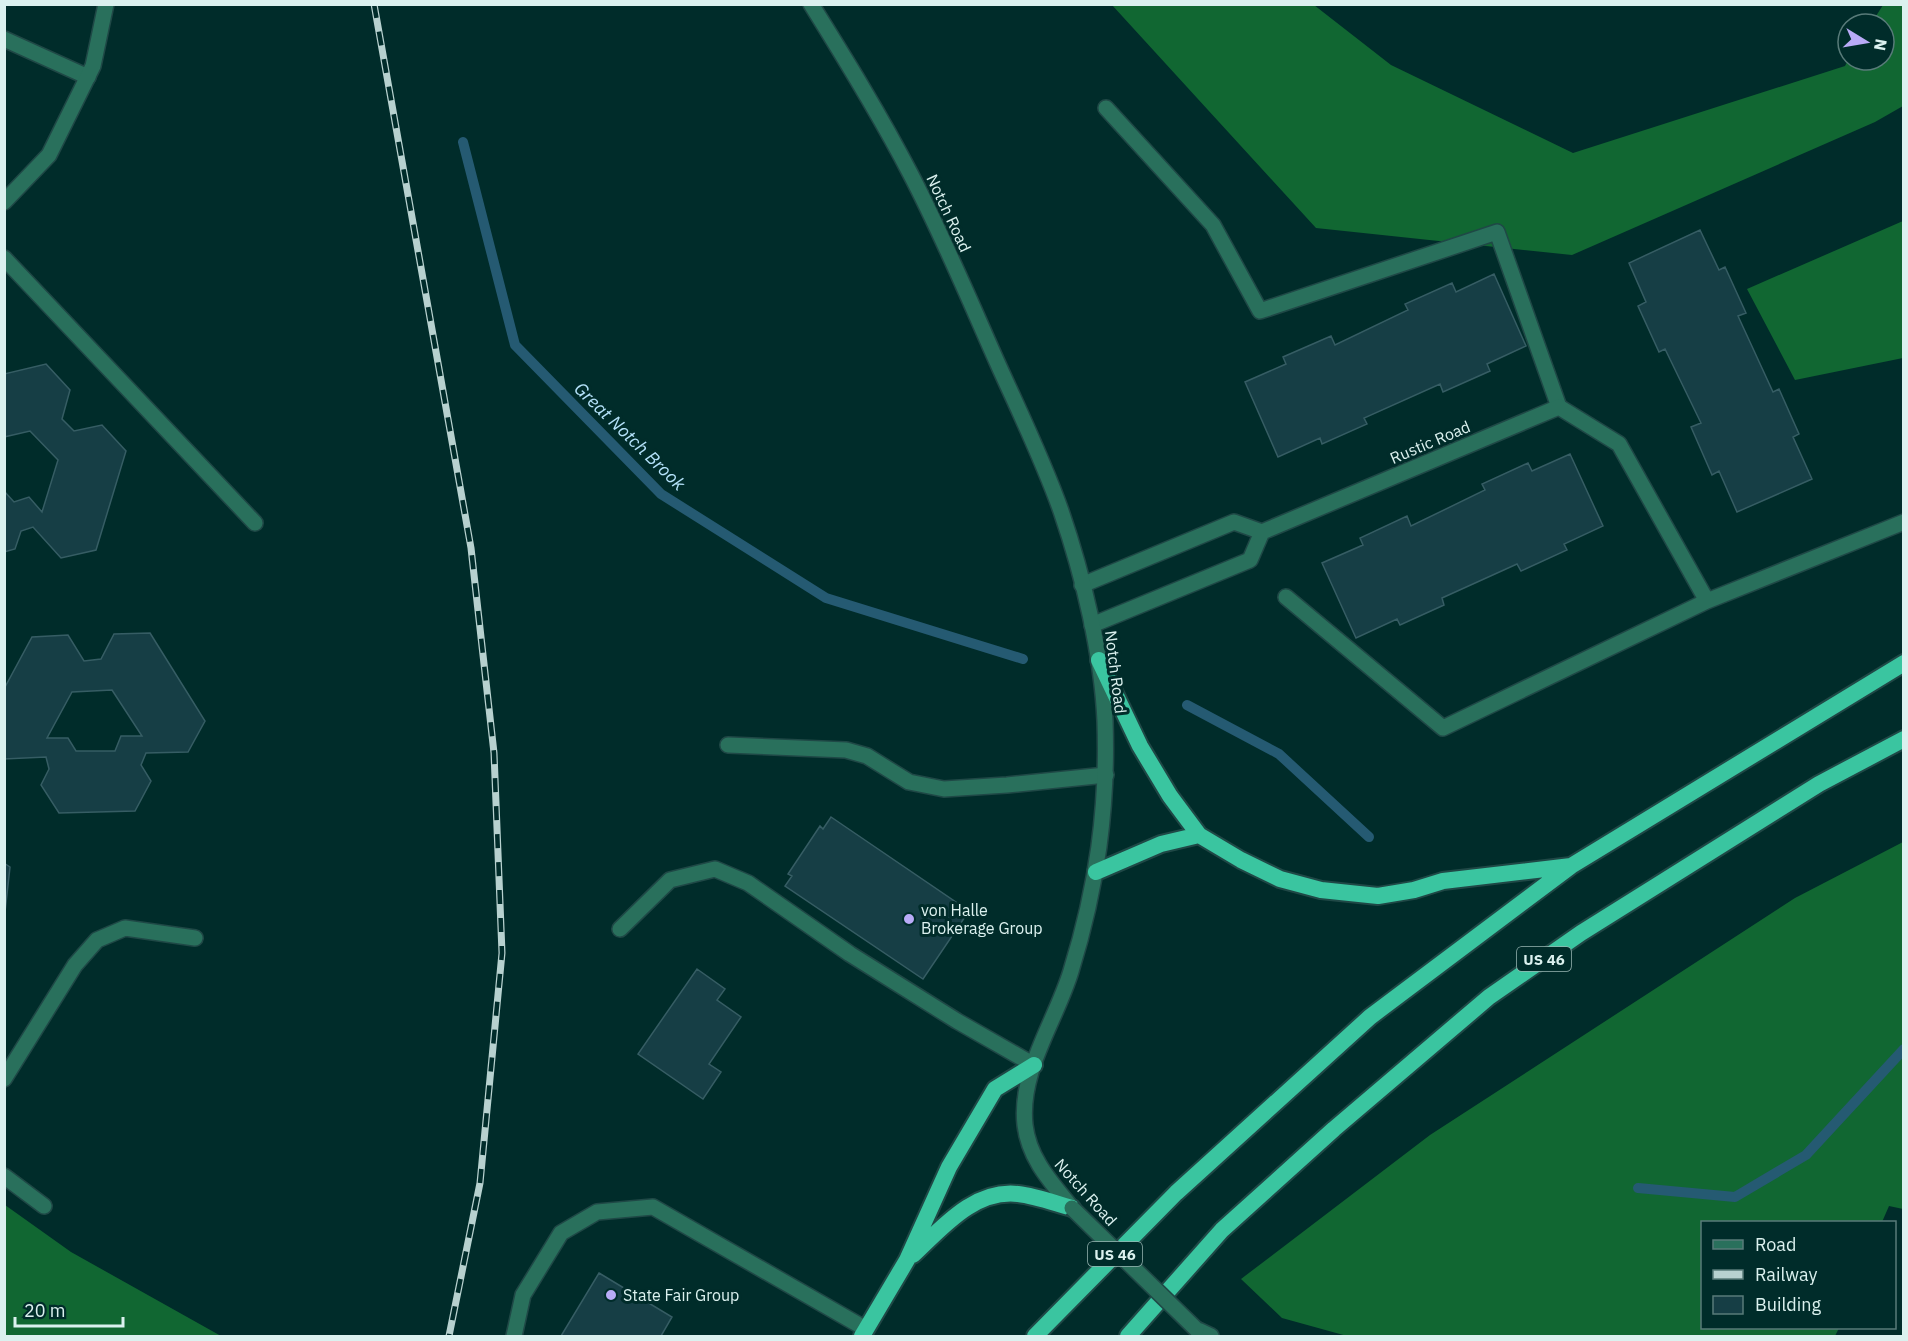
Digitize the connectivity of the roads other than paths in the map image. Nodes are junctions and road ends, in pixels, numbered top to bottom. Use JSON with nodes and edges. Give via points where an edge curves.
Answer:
{"nodes":[{"id":1,"x":106,"y":4,"type":"edge"},
{"id":2,"x":811,"y":4,"type":"edge"},
{"id":3,"x":4,"y":39,"type":"edge"},
{"id":4,"x":88,"y":77,"type":"junction"},
{"id":5,"x":1106,"y":108,"type":"dead end"},
{"id":6,"x":4,"y":202,"type":"edge"},
{"id":7,"x":4,"y":258,"type":"edge"},
{"id":8,"x":1559,"y":407,"type":"junction"},
{"id":9,"x":1904,"y":522,"type":"edge"},
{"id":10,"x":255,"y":523,"type":"dead end"},
{"id":11,"x":1262,"y":532,"type":"junction"},
{"id":12,"x":1082,"y":585,"type":"junction"},
{"id":13,"x":1286,"y":597,"type":"dead end"},
{"id":14,"x":1707,"y":601,"type":"junction"},
{"id":15,"x":1092,"y":625,"type":"junction"},
{"id":16,"x":1099,"y":660,"type":"junction"},
{"id":17,"x":1904,"y":663,"type":"edge"},
{"id":18,"x":1904,"y":740,"type":"edge"},
{"id":19,"x":728,"y":745,"type":"dead end"},
{"id":20,"x":1106,"y":775,"type":"junction"},
{"id":21,"x":1199,"y":835,"type":"junction"},
{"id":22,"x":1572,"y":866,"type":"junction"},
{"id":23,"x":1096,"y":872,"type":"junction"},
{"id":24,"x":620,"y":929,"type":"dead end"},
{"id":25,"x":195,"y":938,"type":"dead end"},
{"id":26,"x":1034,"y":1065,"type":"junction"},
{"id":27,"x":4,"y":1079,"type":"edge"},
{"id":28,"x":4,"y":1176,"type":"edge"},
{"id":29,"x":44,"y":1206,"type":"dead end"},
{"id":30,"x":1072,"y":1208,"type":"junction"},
{"id":31,"x":907,"y":1260,"type":"junction"},
{"id":32,"x":864,"y":1333,"type":"edge"},
{"id":33,"x":1198,"y":1333,"type":"edge"},
{"id":34,"x":514,"y":1336,"type":"edge"},
{"id":35,"x":1035,"y":1336,"type":"edge"},
{"id":36,"x":1128,"y":1336,"type":"edge"},
{"id":37,"x":1211,"y":1336,"type":"edge"}],
"edges":[{"from":1,"to":4,"type":"street"},
{"from":2,"to":12,"type":"street","name":"Notch Road","via":[[868,96],[941,238],[1061,510]]},
{"from":3,"to":4,"type":"street"},
{"from":4,"to":6,"type":"street","via":[[49,155]]},
{"from":5,"to":8,"type":"street","via":[[1214,225],[1260,311],[1497,232]]},
{"from":7,"to":10,"type":"street"},
{"from":8,"to":11,"type":"street","name":"Rustic Road"},
{"from":8,"to":14,"type":"street","via":[[1619,444]]},
{"from":9,"to":14,"type":"street"},
{"from":11,"to":12,"type":"street","via":[[1234,522]]},
{"from":11,"to":15,"type":"street","via":[[1250,560]]},
{"from":12,"to":15,"type":"street","name":"Notch Road"},
{"from":13,"to":14,"type":"street","via":[[1443,728]]},
{"from":15,"to":16,"type":"street","name":"Notch Road"},
{"from":16,"to":20,"type":"street","name":"Notch Road"},
{"from":16,"to":21,"type":"highway","via":[[1140,746]]},
{"from":17,"to":22,"type":"highway","number":"US 46"},
{"from":18,"to":36,"type":"highway","number":"US 46","via":[[1809,790],[1581,933],[1489,997],[1222,1230]]},
{"from":19,"to":20,"type":"street","via":[[846,750],[867,756],[909,783],[944,789]]},
{"from":20,"to":23,"type":"street","name":"Notch Road"},
{"from":21,"to":22,"type":"highway","via":[[1280,879],[1321,890],[1378,896],[1443,881]]},
{"from":21,"to":23,"type":"highway","via":[[1161,844]]},
{"from":22,"to":35,"type":"highway","number":"US 46","via":[[1370,1017],[1176,1193]]},
{"from":23,"to":26,"type":"street","name":"Notch Road","via":[[1070,976]]},
{"from":24,"to":26,"type":"street","via":[[670,880],[715,869],[748,883],[850,954]]},
{"from":25,"to":27,"type":"street","via":[[125,928],[97,940],[75,965]]},
{"from":26,"to":30,"type":"street","name":"Notch Road","via":[[1024,1106],[1029,1147],[1039,1168]]},
{"from":26,"to":31,"type":"highway","via":[[995,1089],[949,1167]]},
{"from":28,"to":29,"type":"street"},
{"from":30,"to":31,"type":"highway","via":[[1017,1194],[990,1195],[962,1210]]},
{"from":30,"to":33,"type":"street","name":"Notch Road","bridge":true},
{"from":31,"to":32,"type":"highway"},
{"from":32,"to":34,"type":"street","via":[[653,1207],[597,1212],[561,1233],[523,1295]]},
{"from":33,"to":37,"type":"street","name":"Notch Road"}]}
